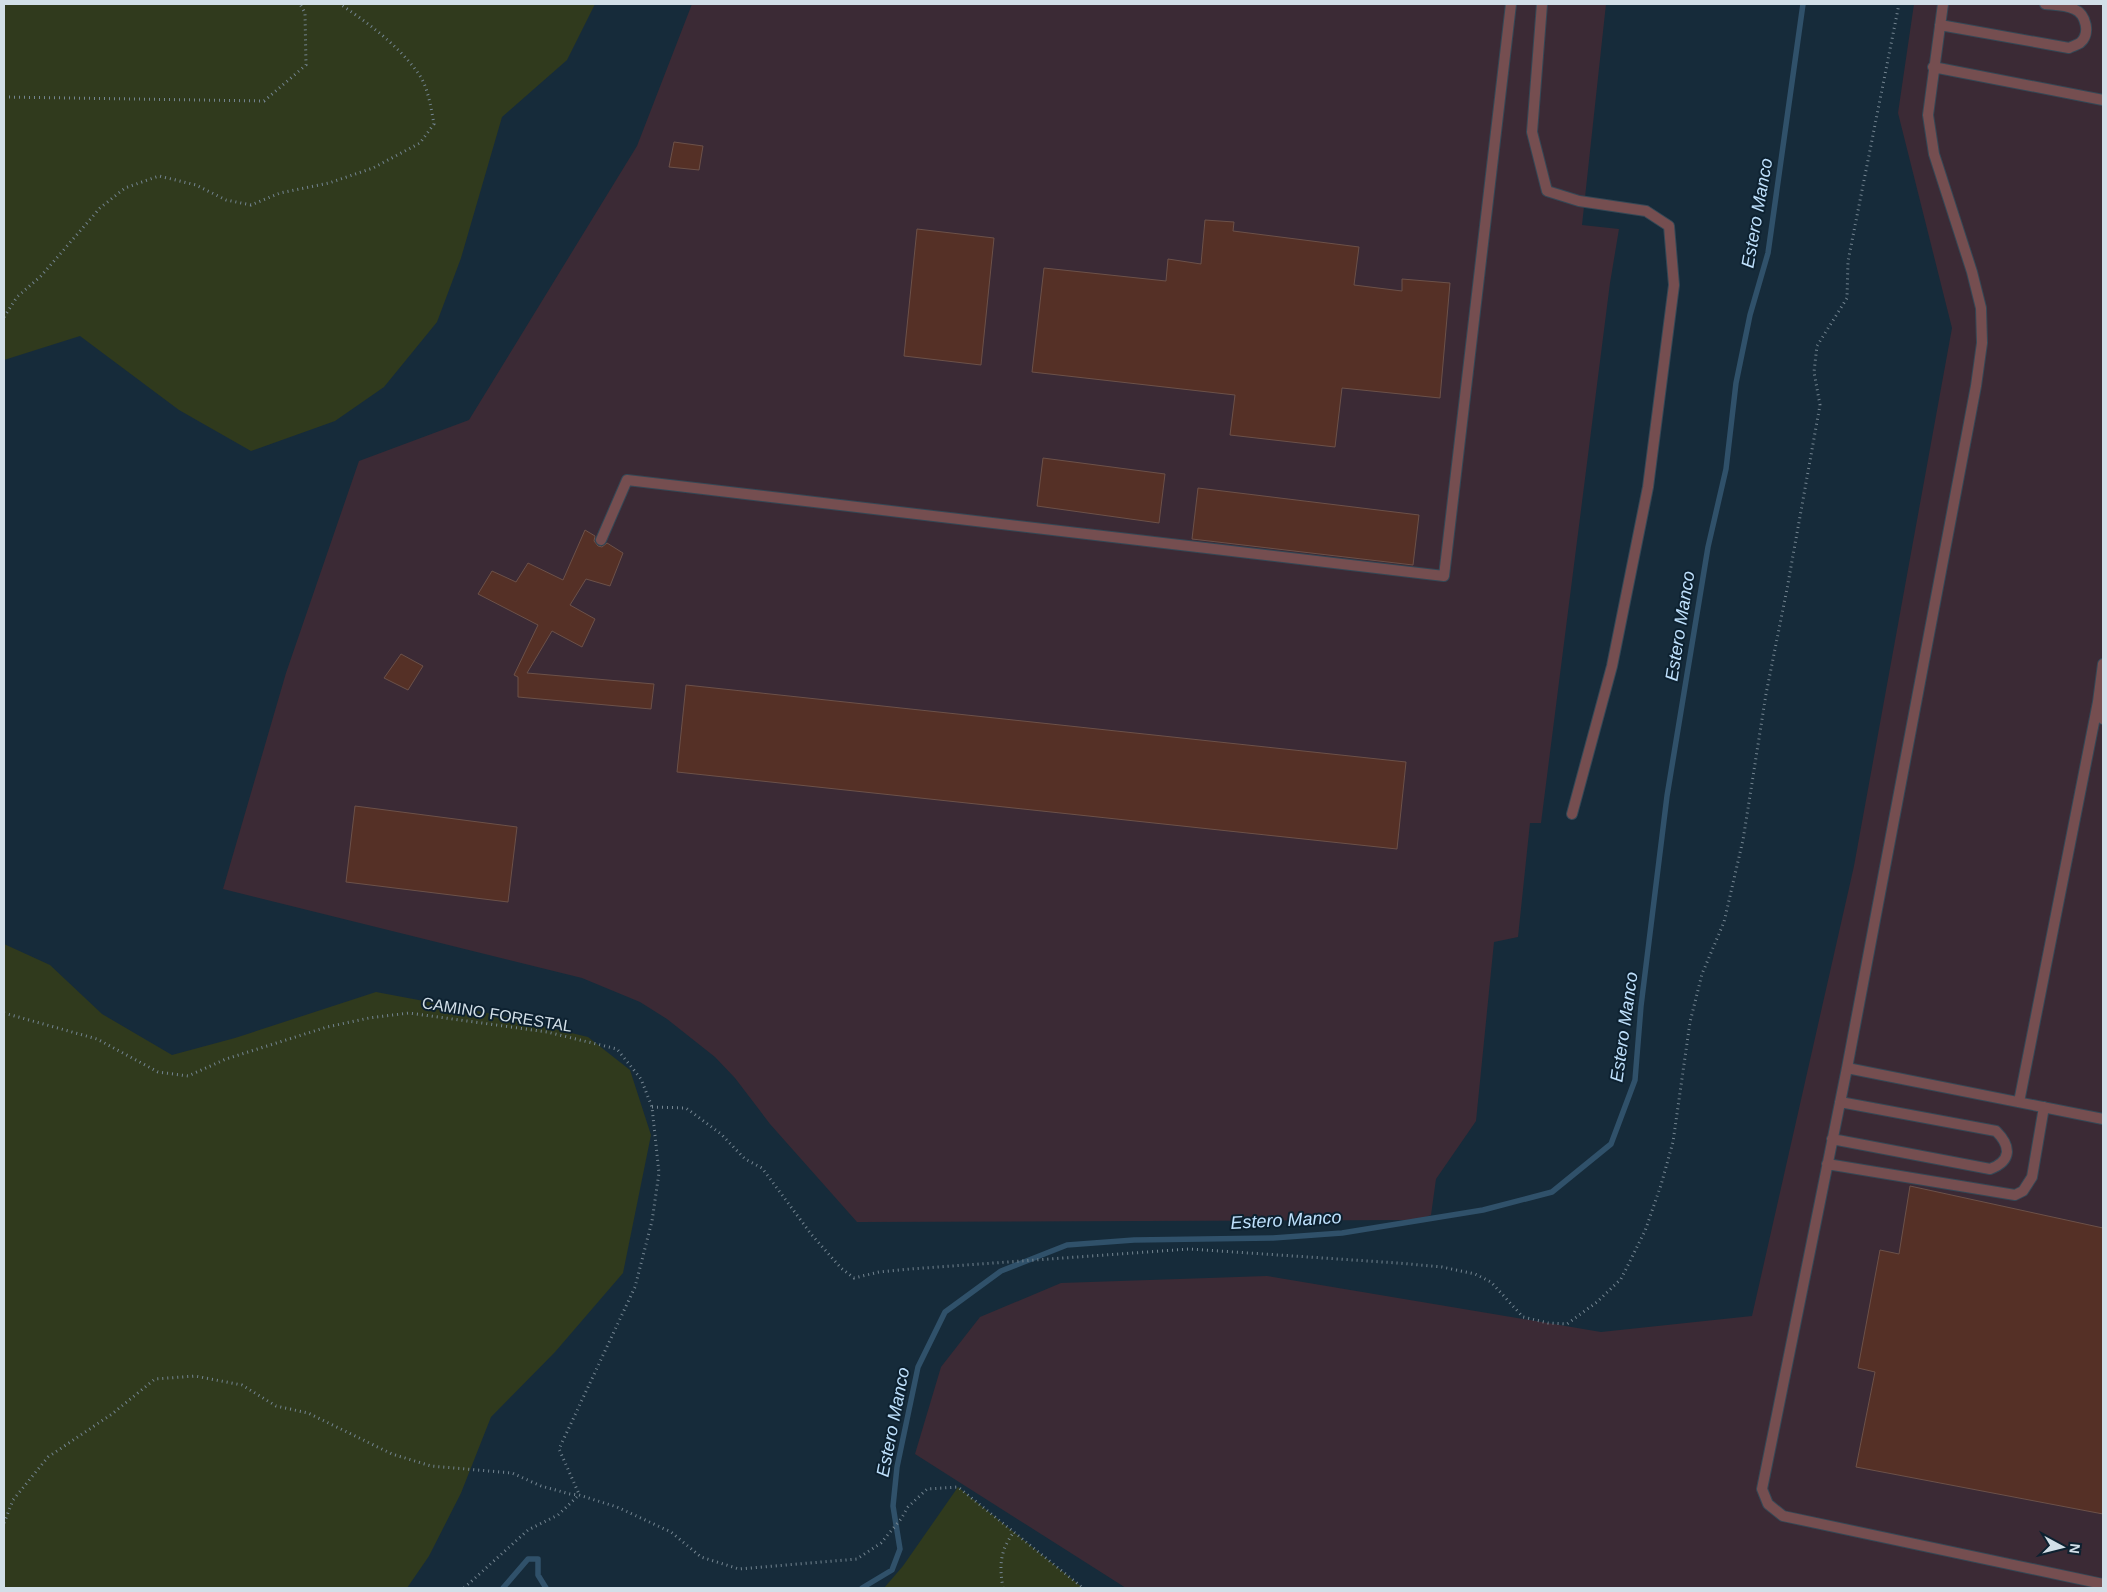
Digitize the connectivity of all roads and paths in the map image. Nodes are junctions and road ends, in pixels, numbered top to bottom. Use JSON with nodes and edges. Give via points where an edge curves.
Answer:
{"nodes":[{"id":1,"x":300,"y":4,"type":"edge"},
{"id":2,"x":340,"y":4,"type":"edge"},
{"id":3,"x":1511,"y":4,"type":"edge"},
{"id":4,"x":1542,"y":4,"type":"edge"},
{"id":5,"x":1899,"y":4,"type":"edge"},
{"id":6,"x":1943,"y":4,"type":"edge"},
{"id":7,"x":2045,"y":4,"type":"edge"},
{"id":8,"x":1940,"y":25,"type":"junction"},
{"id":9,"x":1933,"y":67,"type":"junction"},
{"id":10,"x":4,"y":97,"type":"edge"},
{"id":11,"x":2103,"y":100,"type":"edge"},
{"id":12,"x":4,"y":317,"type":"edge"},
{"id":13,"x":601,"y":540,"type":"dead end"},
{"id":14,"x":2103,"y":664,"type":"edge"},
{"id":15,"x":2098,"y":702,"type":"junction"},
{"id":16,"x":2103,"y":720,"type":"edge"},
{"id":17,"x":1572,"y":814,"type":"dead end"},
{"id":18,"x":4,"y":1013,"type":"edge"},
{"id":19,"x":1846,"y":1068,"type":"junction"},
{"id":20,"x":1840,"y":1102,"type":"junction"},
{"id":21,"x":2019,"y":1102,"type":"junction"},
{"id":22,"x":652,"y":1107,"type":"junction"},
{"id":23,"x":2044,"y":1107,"type":"junction"},
{"id":24,"x":2103,"y":1119,"type":"edge"},
{"id":25,"x":1832,"y":1139,"type":"junction"},
{"id":26,"x":1827,"y":1164,"type":"junction"},
{"id":27,"x":579,"y":1494,"type":"junction"},
{"id":28,"x":4,"y":1523,"type":"edge"},
{"id":29,"x":1014,"y":1532,"type":"junction"},
{"id":30,"x":2103,"y":1584,"type":"edge"},
{"id":31,"x":464,"y":1588,"type":"edge"},
{"id":32,"x":1003,"y":1588,"type":"edge"},
{"id":33,"x":1083,"y":1588,"type":"edge"}],
"edges":[{"from":1,"to":10,"type":"path","via":[[306,13],[306,65],[264,101]]},
{"from":2,"to":12,"type":"path","via":[[388,41],[420,74],[431,104],[434,124],[420,143],[373,168],[251,204],[226,200],[196,185],[159,176],[126,188],[100,208],[41,276],[17,297]]},
{"from":3,"to":13,"type":"lane","via":[[1444,576],[627,480]]},
{"from":4,"to":17,"type":"lane","via":[[1532,132],[1547,191],[1579,202],[1646,211],[1669,226],[1674,285],[1646,496],[1612,666]]},
{"from":5,"to":22,"type":"path","via":[[1848,261],[1847,298],[1817,346],[1814,372],[1820,405],[1766,694],[1743,840],[1724,922],[1702,974],[1690,1022],[1673,1142],[1645,1231],[1621,1279],[1597,1302],[1567,1324],[1548,1323],[1522,1317],[1490,1282],[1475,1274],[1442,1268],[1189,1249],[879,1272],[854,1278],[811,1234],[762,1168],[745,1159],[721,1134],[686,1108]]},
{"from":6,"to":8,"type":"lane"},
{"from":7,"to":8,"type":"lane","via":[[2075,9],[2083,17],[2085,38],[2069,48]]},
{"from":8,"to":9,"type":"lane"},
{"from":9,"to":11,"type":"lane"},
{"from":9,"to":19,"type":"lane","via":[[1928,115],[1934,154],[1972,272],[1981,308],[1982,343]]},
{"from":14,"to":15,"type":"lane"},
{"from":15,"to":16,"type":"lane"},
{"from":15,"to":21,"type":"lane"},
{"from":18,"to":22,"type":"path","name":"CAMINO FORESTAL","via":[[97,1039],[158,1072],[188,1076],[327,1027],[409,1013],[547,1032],[617,1049],[641,1079]]},
{"from":19,"to":20,"type":"lane"},
{"from":19,"to":21,"type":"lane"},
{"from":20,"to":25,"type":"lane"},
{"from":20,"to":25,"type":"lane","via":[[1996,1131],[2004,1139],[2006,1159],[2000,1166],[1990,1169]]},
{"from":21,"to":23,"type":"lane"},
{"from":22,"to":27,"type":"path","name":"CAMINO FORESTAL","via":[[659,1173],[652,1221],[635,1287],[559,1450]]},
{"from":23,"to":24,"type":"lane"},
{"from":23,"to":26,"type":"lane","via":[[2032,1177],[2023,1191],[2015,1195]]},
{"from":25,"to":26,"type":"lane"},
{"from":26,"to":30,"type":"lane","via":[[1763,1478],[1763,1497],[1783,1516]]},
{"from":27,"to":28,"type":"path","via":[[541,1486],[512,1473],[431,1466],[392,1454],[308,1414],[276,1406],[242,1385],[195,1376],[155,1380],[48,1457],[13,1500]]},
{"from":27,"to":29,"type":"path","via":[[671,1532],[701,1557],[739,1569],[857,1559],[881,1543],[908,1507],[927,1490],[958,1487]]},
{"from":27,"to":31,"type":"path","via":[[558,1514],[528,1530]]},
{"from":29,"to":32,"type":"path","via":[[1004,1544],[999,1568]]},
{"from":29,"to":33,"type":"path"}]}
